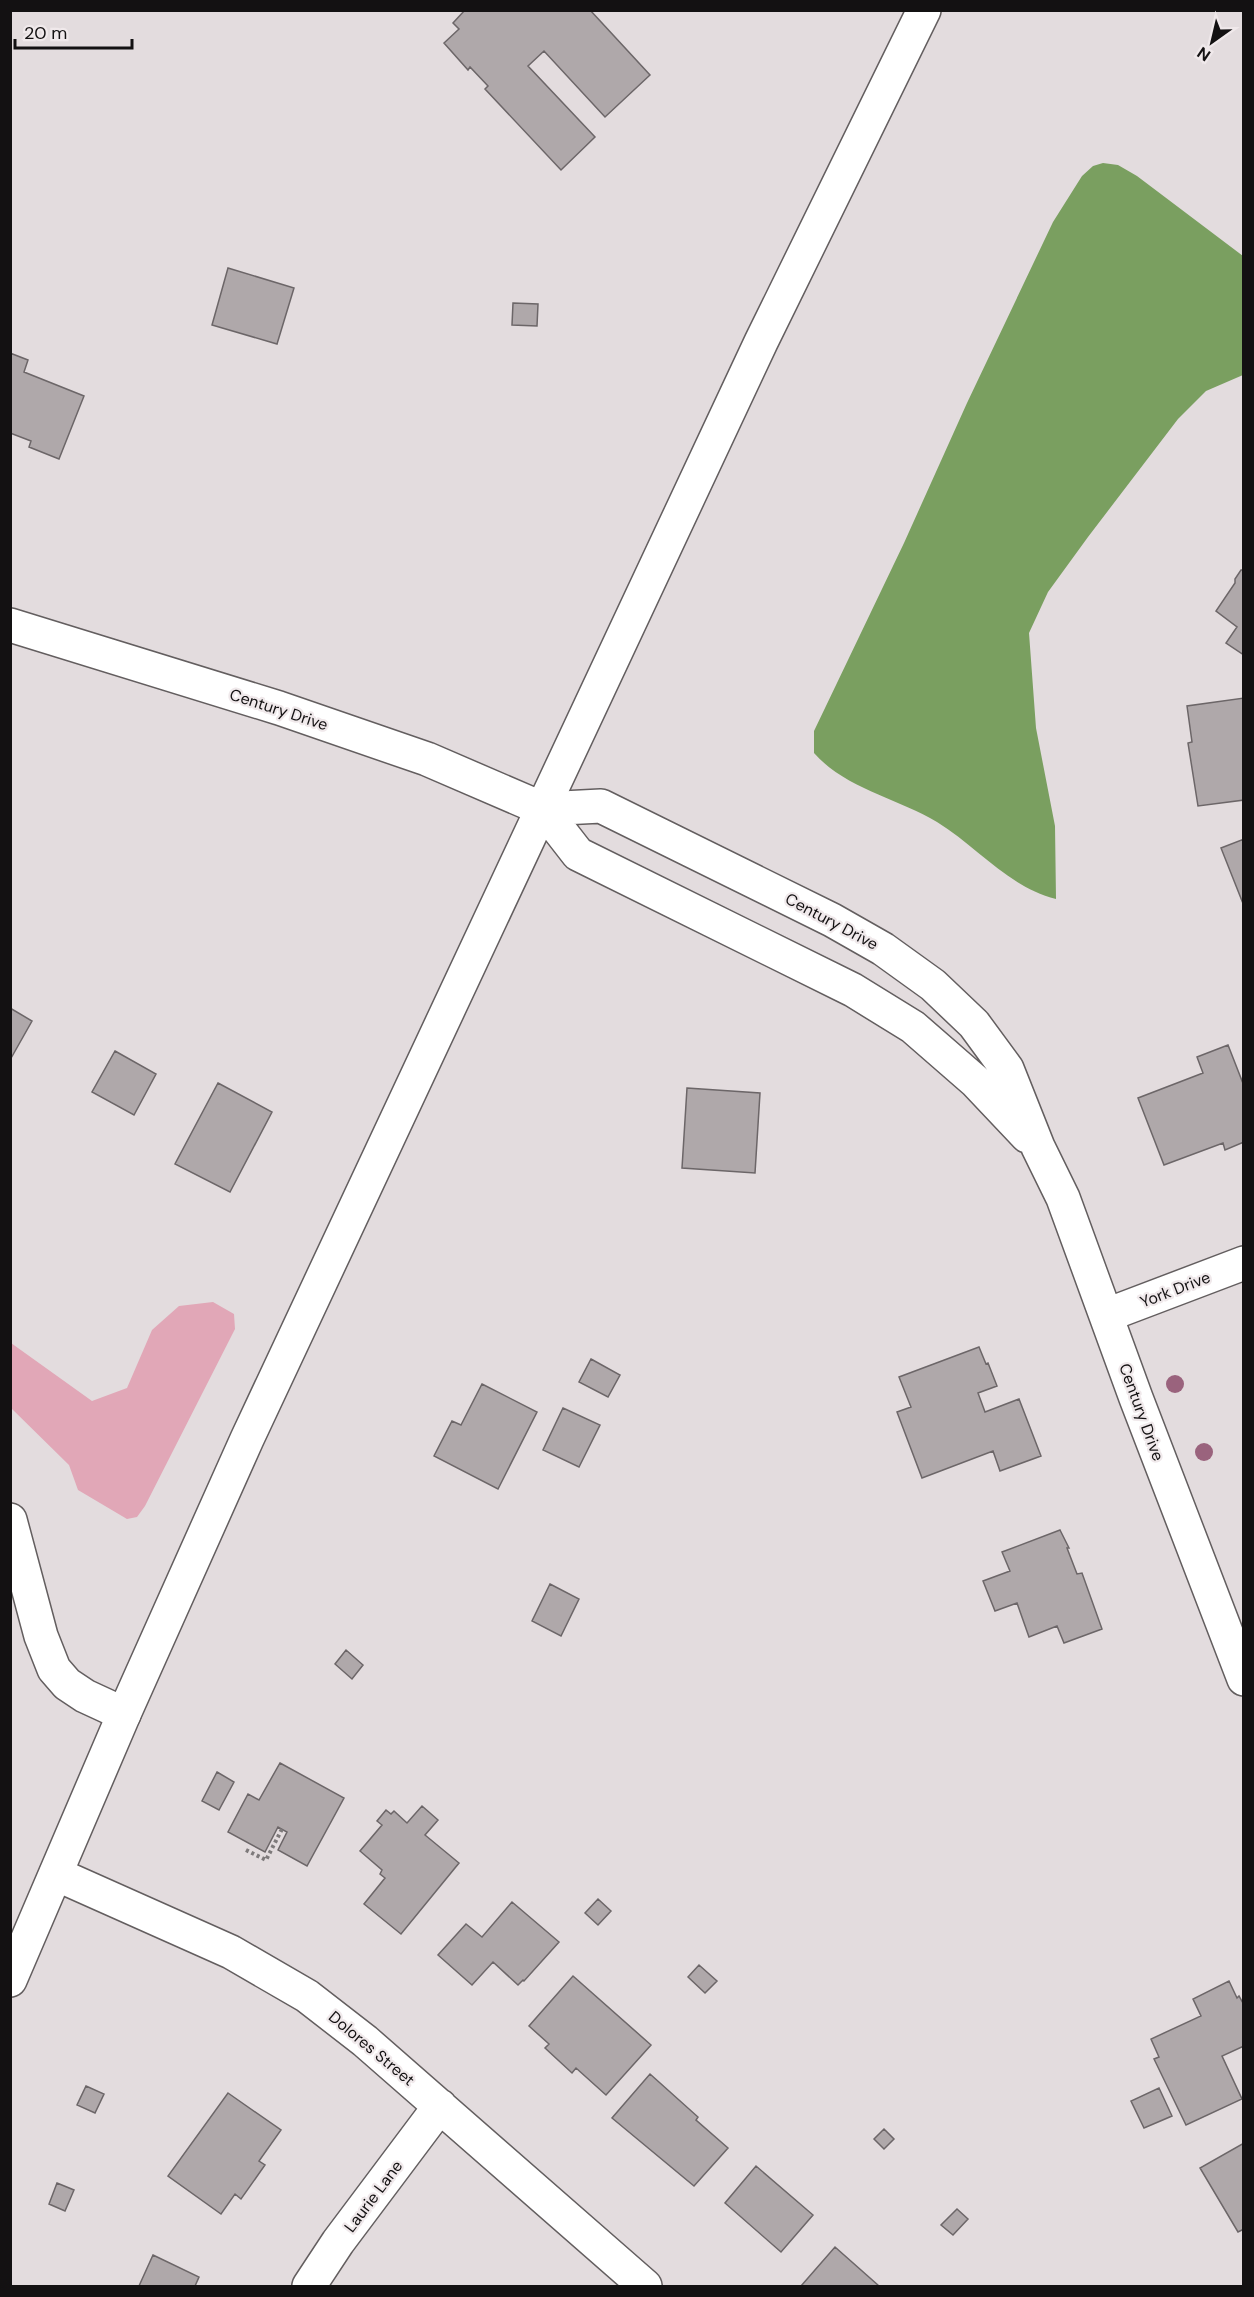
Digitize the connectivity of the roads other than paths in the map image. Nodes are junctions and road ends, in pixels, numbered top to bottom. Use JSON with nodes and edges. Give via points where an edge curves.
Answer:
{"nodes":[{"id":1,"x":924,"y":10,"type":"edge"},
{"id":2,"x":10,"y":625,"type":"edge"},
{"id":3,"x":543,"y":809,"type":"junction"},
{"id":4,"x":1038,"y":1147,"type":"junction"},
{"id":5,"x":1244,"y":1263,"type":"edge"},
{"id":6,"x":1107,"y":1315,"type":"junction"},
{"id":7,"x":10,"y":1520,"type":"edge"},
{"id":8,"x":1244,"y":1679,"type":"edge"},
{"id":9,"x":124,"y":1714,"type":"junction"},
{"id":10,"x":56,"y":1874,"type":"junction"},
{"id":11,"x":10,"y":1980,"type":"edge"},
{"id":12,"x":440,"y":2106,"type":"junction"},
{"id":13,"x":309,"y":2286,"type":"edge"},
{"id":14,"x":645,"y":2286,"type":"edge"}],
"edges":[{"from":1,"to":3,"type":"street","via":[[761,342]]},
{"from":2,"to":3,"type":"street","name":"Century Drive","via":[[279,708],[427,759]]},
{"from":3,"to":4,"type":"street","name":"Century Drive","via":[[578,854],[853,990],[913,1027],[975,1082]]},
{"from":3,"to":4,"type":"street","name":"Century Drive","via":[[601,806],[883,949],[933,985],[974,1024],[1007,1069]]},
{"from":3,"to":9,"type":"street","via":[[247,1439]]},
{"from":4,"to":6,"type":"street","name":"Century Drive","via":[[1063,1198]]},
{"from":5,"to":6,"type":"street","name":"York Drive"},
{"from":6,"to":8,"type":"street","name":"Century Drive"},
{"from":7,"to":9,"type":"street","via":[[54,1669],[85,1696]]},
{"from":9,"to":10,"type":"street"},
{"from":10,"to":11,"type":"street"},
{"from":10,"to":12,"type":"street","name":"Dolores Street","via":[[267,1971],[332,2015]]},
{"from":12,"to":13,"type":"street","name":"Laurie Lane"},
{"from":12,"to":14,"type":"street","name":"Dolores Street"}]}
